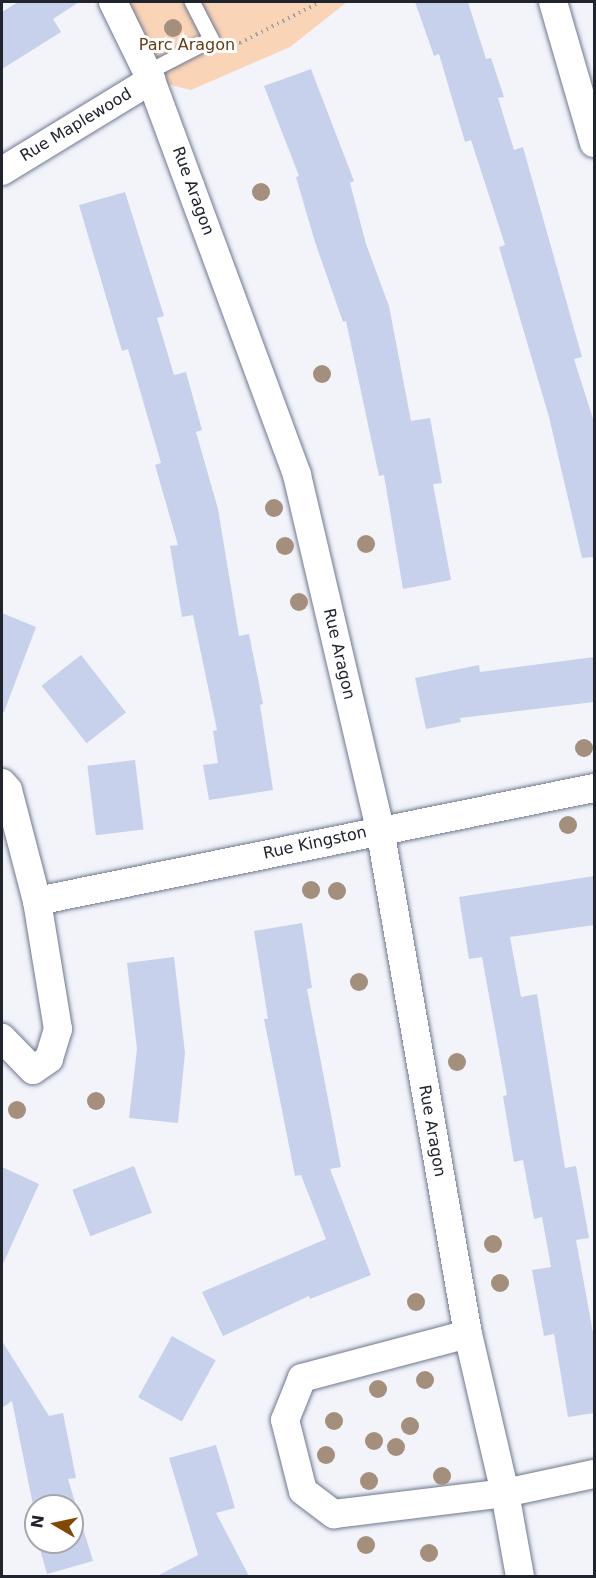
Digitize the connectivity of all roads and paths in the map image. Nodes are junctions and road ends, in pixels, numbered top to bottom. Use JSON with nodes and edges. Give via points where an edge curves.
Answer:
{"nodes":[{"id":1,"x":113,"y":2,"type":"edge"},
{"id":2,"x":192,"y":2,"type":"edge"},
{"id":3,"x":320,"y":2,"type":"edge"},
{"id":4,"x":553,"y":2,"type":"edge"},
{"id":5,"x":211,"y":39,"type":"junction"},
{"id":6,"x":149,"y":76,"type":"junction"},
{"id":7,"x":594,"y":142,"type":"edge"},
{"id":8,"x":2,"y":171,"type":"edge"},
{"id":9,"x":2,"y":783,"type":"edge"},
{"id":10,"x":594,"y":788,"type":"edge"},
{"id":11,"x":380,"y":829,"type":"junction"},
{"id":12,"x":37,"y":901,"type":"junction"},
{"id":13,"x":2,"y":1038,"type":"edge"},
{"id":14,"x":468,"y":1334,"type":"junction"},
{"id":15,"x":594,"y":1474,"type":"edge"},
{"id":16,"x":505,"y":1492,"type":"junction"},
{"id":17,"x":520,"y":1576,"type":"edge"}],
"edges":[{"from":1,"to":6,"type":"street","name":"Rue Aragon"},
{"from":2,"to":5,"type":"lane"},
{"from":3,"to":5,"type":"path","via":[[240,43]]},
{"from":4,"to":7,"type":"street"},
{"from":5,"to":6,"type":"lane"},
{"from":6,"to":8,"type":"street","name":"Rue Maplewood"},
{"from":6,"to":11,"type":"street","name":"Rue Aragon","via":[[297,475]]},
{"from":9,"to":12,"type":"street","via":[[8,790]]},
{"from":10,"to":11,"type":"street","name":"Rue Kingston"},
{"from":11,"to":12,"type":"street","name":"Rue Kingston"},
{"from":11,"to":14,"type":"street","name":"Rue Aragon"},
{"from":12,"to":13,"type":"street","via":[[58,1029],[49,1059],[33,1070]]},
{"from":14,"to":16,"type":"street","name":"Rue Aragon"},
{"from":14,"to":16,"type":"street","via":[[302,1378],[285,1420],[303,1491],[334,1514]]},
{"from":15,"to":16,"type":"street"},
{"from":16,"to":17,"type":"street","name":"Rue Aragon"}]}
